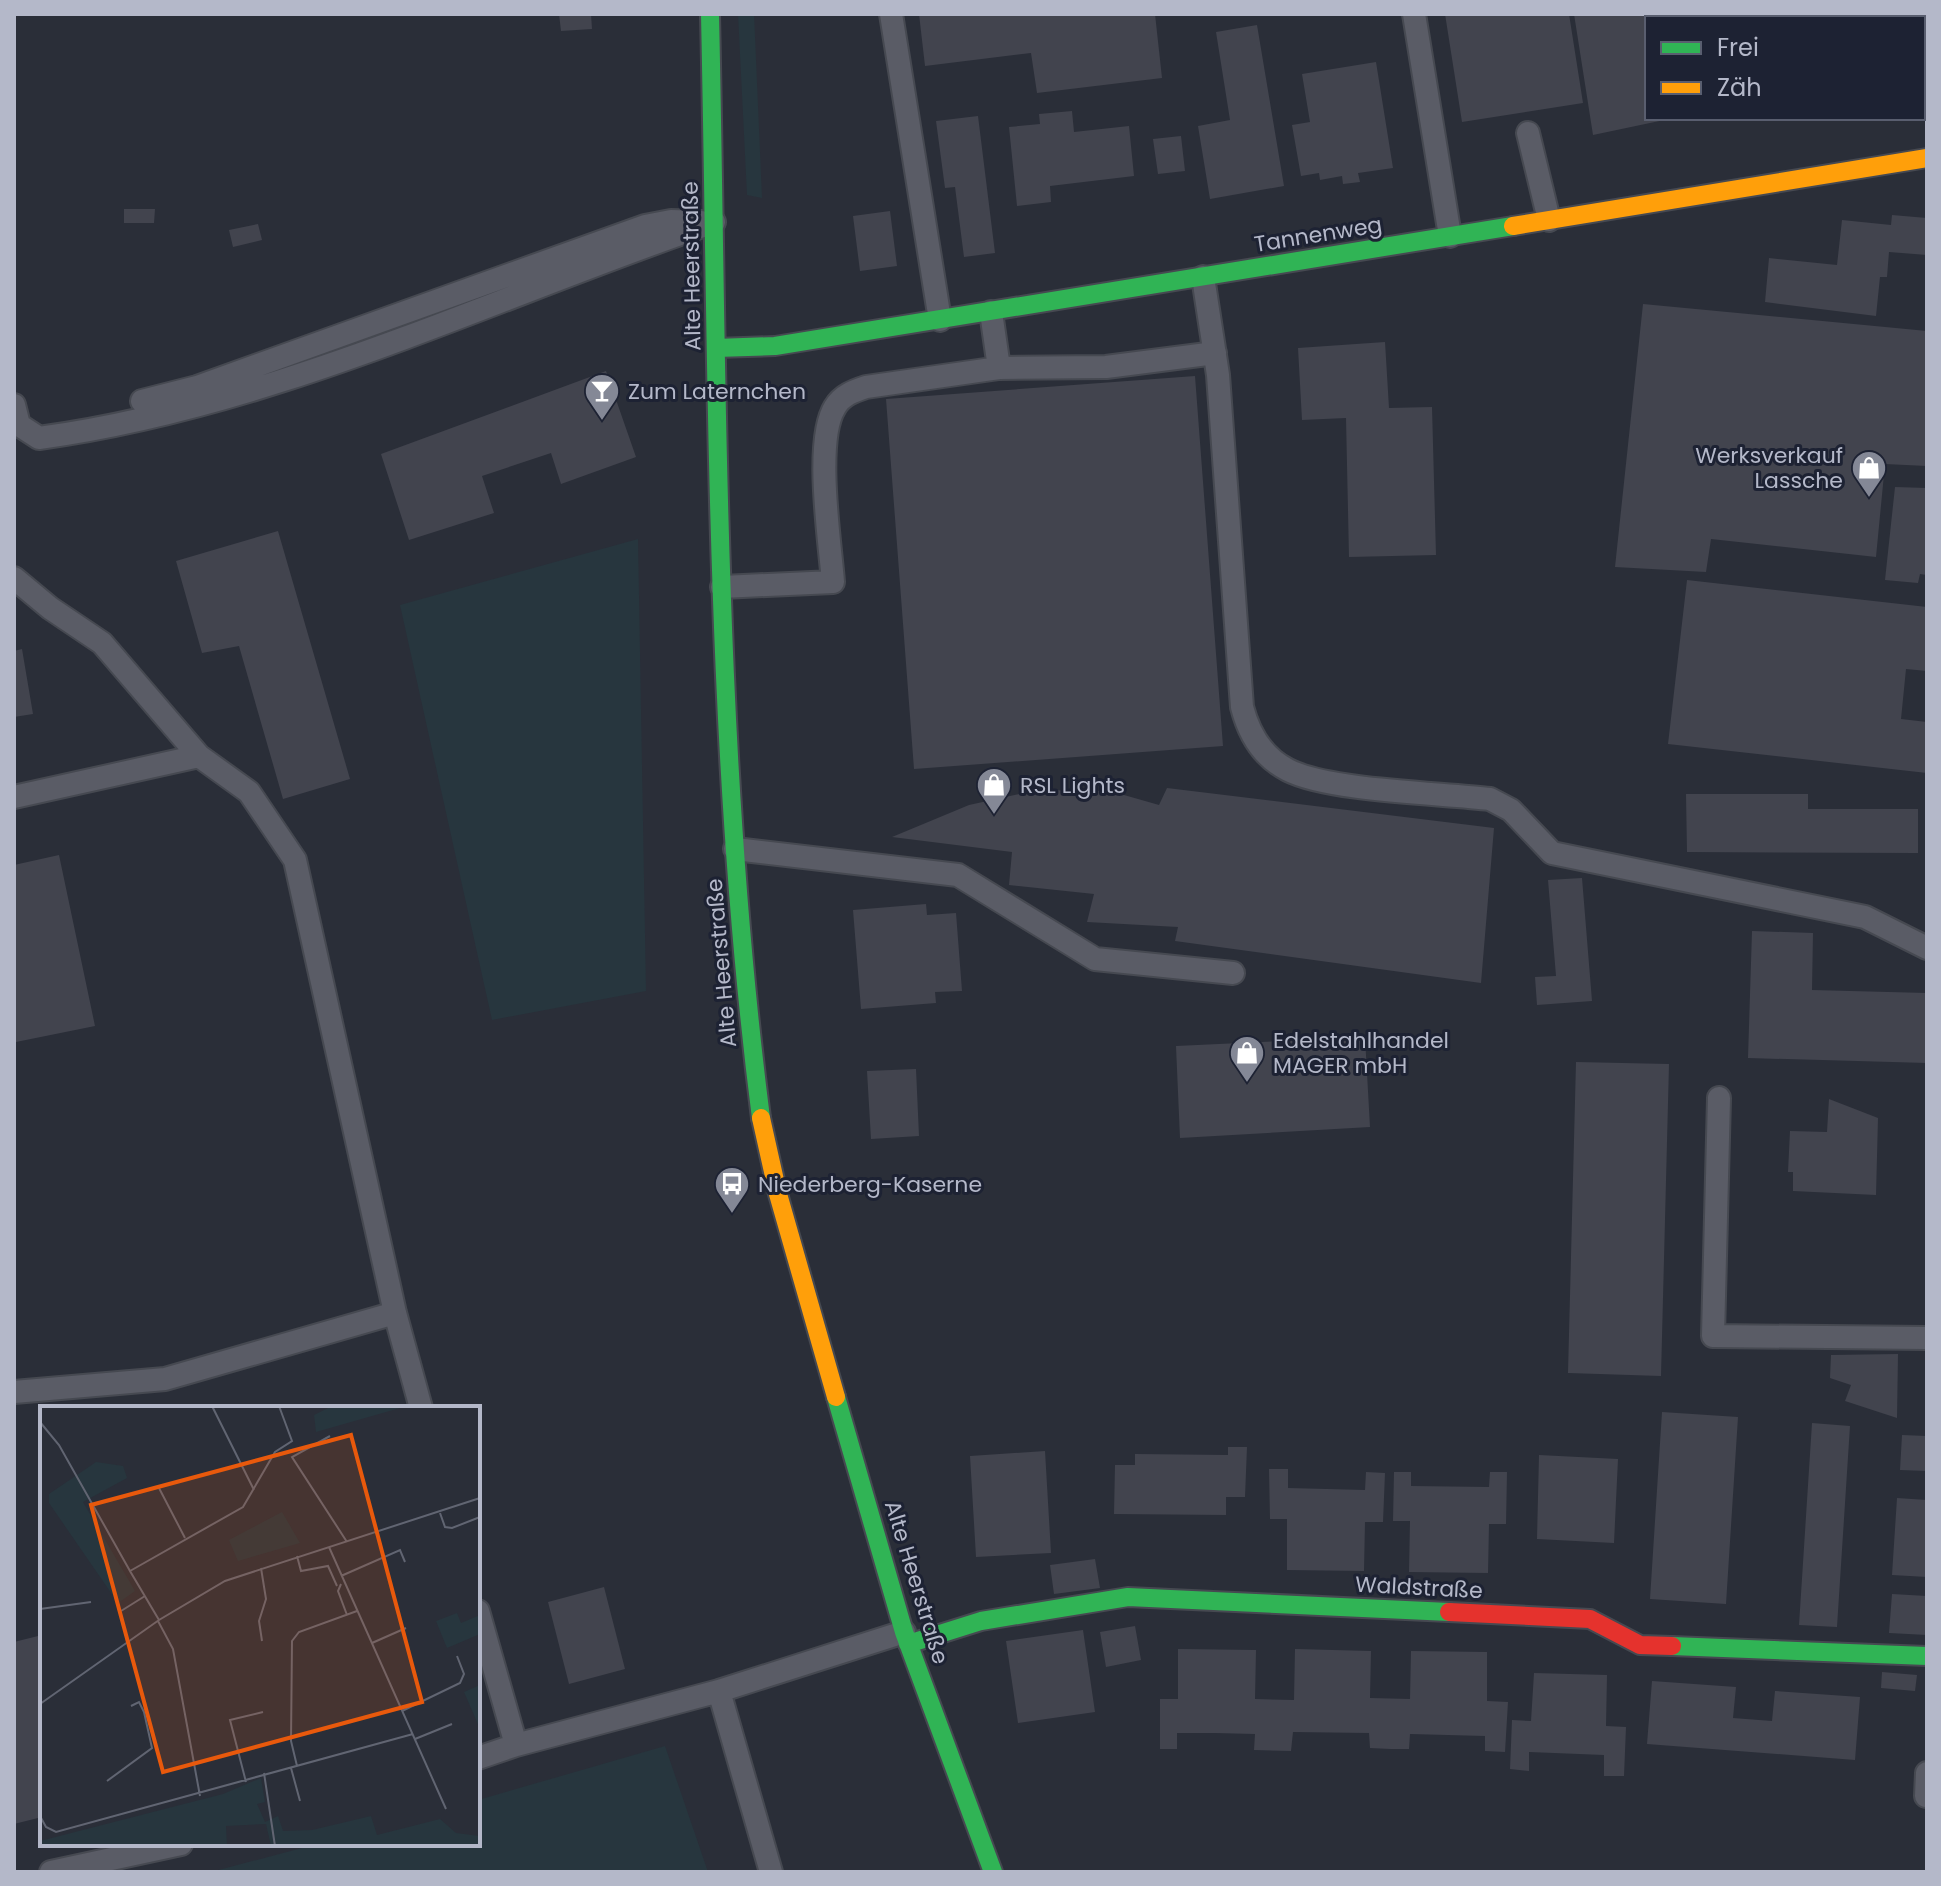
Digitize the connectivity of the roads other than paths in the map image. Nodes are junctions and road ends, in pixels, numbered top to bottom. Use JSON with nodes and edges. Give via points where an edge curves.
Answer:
{"nodes":[{"id":1,"x":710,"y":14,"type":"edge"},
{"id":2,"x":891,"y":14,"type":"edge"},
{"id":3,"x":1414,"y":14,"type":"edge"},
{"id":4,"x":1528,"y":133,"type":"dead end"},
{"id":5,"x":1927,"y":158,"type":"edge"},
{"id":6,"x":1549,"y":220,"type":"junction"},
{"id":7,"x":714,"y":222,"type":"junction"},
{"id":8,"x":1450,"y":236,"type":"junction"},
{"id":9,"x":1203,"y":277,"type":"junction"},
{"id":10,"x":991,"y":312,"type":"junction"},
{"id":11,"x":940,"y":320,"type":"junction"},
{"id":12,"x":716,"y":348,"type":"junction"},
{"id":13,"x":1215,"y":353,"type":"junction"},
{"id":14,"x":999,"y":368,"type":"junction"},
{"id":15,"x":142,"y":401,"type":"dead end"},
{"id":16,"x":14,"y":405,"type":"edge"},
{"id":17,"x":14,"y":578,"type":"edge"},
{"id":18,"x":722,"y":587,"type":"junction"},
{"id":19,"x":199,"y":756,"type":"junction"},
{"id":20,"x":14,"y":797,"type":"edge"},
{"id":21,"x":735,"y":849,"type":"junction"},
{"id":22,"x":1927,"y":948,"type":"edge"},
{"id":23,"x":1233,"y":973,"type":"dead end"},
{"id":24,"x":1719,"y":1098,"type":"dead end"},
{"id":25,"x":395,"y":1313,"type":"junction"},
{"id":26,"x":1927,"y":1338,"type":"edge"},
{"id":27,"x":14,"y":1392,"type":"edge"},
{"id":28,"x":420,"y":1406,"type":"edge"},
{"id":29,"x":480,"y":1618,"type":"edge"},
{"id":30,"x":906,"y":1638,"type":"junction"},
{"id":31,"x":1927,"y":1656,"type":"edge"},
{"id":32,"x":719,"y":1691,"type":"junction"},
{"id":33,"x":516,"y":1745,"type":"junction"},
{"id":34,"x":480,"y":1757,"type":"edge"},
{"id":35,"x":1927,"y":1773,"type":"edge"},
{"id":36,"x":1926,"y":1796,"type":"edge"},
{"id":37,"x":172,"y":1846,"type":"edge"},
{"id":38,"x":51,"y":1872,"type":"edge"},
{"id":39,"x":771,"y":1872,"type":"edge"},
{"id":40,"x":993,"y":1872,"type":"edge"}],
"edges":[{"from":1,"to":7,"type":"street","name":"Alte Heerstraße"},
{"from":2,"to":11,"type":"lane"},
{"from":3,"to":8,"type":"lane"},
{"from":4,"to":6,"type":"lane"},
{"from":5,"to":6,"type":"street","name":"Tannenweg"},
{"from":6,"to":8,"type":"street","name":"Tannenweg"},
{"from":7,"to":12,"type":"street","name":"Alte Heerstraße"},
{"from":7,"to":15,"type":"lane","via":[[645,226],[197,387]]},
{"from":7,"to":16,"type":"lane","via":[[197,408],[39,438],[19,425]]},
{"from":8,"to":9,"type":"street","name":"Tannenweg"},
{"from":9,"to":10,"type":"street","name":"Tannenweg"},
{"from":9,"to":13,"type":"lane"},
{"from":10,"to":11,"type":"street","name":"Tannenweg"},
{"from":10,"to":14,"type":"lane"},
{"from":11,"to":12,"type":"street","name":"Tannenweg","via":[[775,346]]},
{"from":12,"to":18,"type":"street","name":"Alte Heerstraße"},
{"from":13,"to":14,"type":"lane","via":[[1106,367]]},
{"from":13,"to":22,"type":"lane","via":[[1242,707],[1261,750],[1288,770],[1325,781],[1490,799],[1511,810],[1552,853],[1865,917]]},
{"from":14,"to":18,"type":"lane","via":[[846,394],[834,407],[825,435],[833,582]]},
{"from":17,"to":19,"type":"lane","via":[[102,643]]},
{"from":18,"to":21,"type":"street","name":"Alte Heerstraße"},
{"from":19,"to":20,"type":"lane"},
{"from":19,"to":25,"type":"lane","via":[[249,792],[295,860]]},
{"from":21,"to":23,"type":"lane","via":[[958,875],[1095,959]]},
{"from":21,"to":30,"type":"street","name":"Alte Heerstraße","via":[[758,1087],[774,1178]]},
{"from":24,"to":26,"type":"lane","via":[[1713,1336]]},
{"from":25,"to":27,"type":"lane","via":[[165,1379]]},
{"from":25,"to":28,"type":"lane"},
{"from":29,"to":33,"type":"lane"},
{"from":30,"to":31,"type":"street","name":"Waldstraße","via":[[1128,1597],[1590,1619],[1640,1645]]},
{"from":30,"to":32,"type":"lane"},
{"from":30,"to":40,"type":"street","name":"Alte Heerstraße"},
{"from":32,"to":33,"type":"lane"},
{"from":32,"to":39,"type":"lane"},
{"from":33,"to":34,"type":"lane"},
{"from":35,"to":36,"type":"lane"},
{"from":37,"to":38,"type":"lane"}]}
